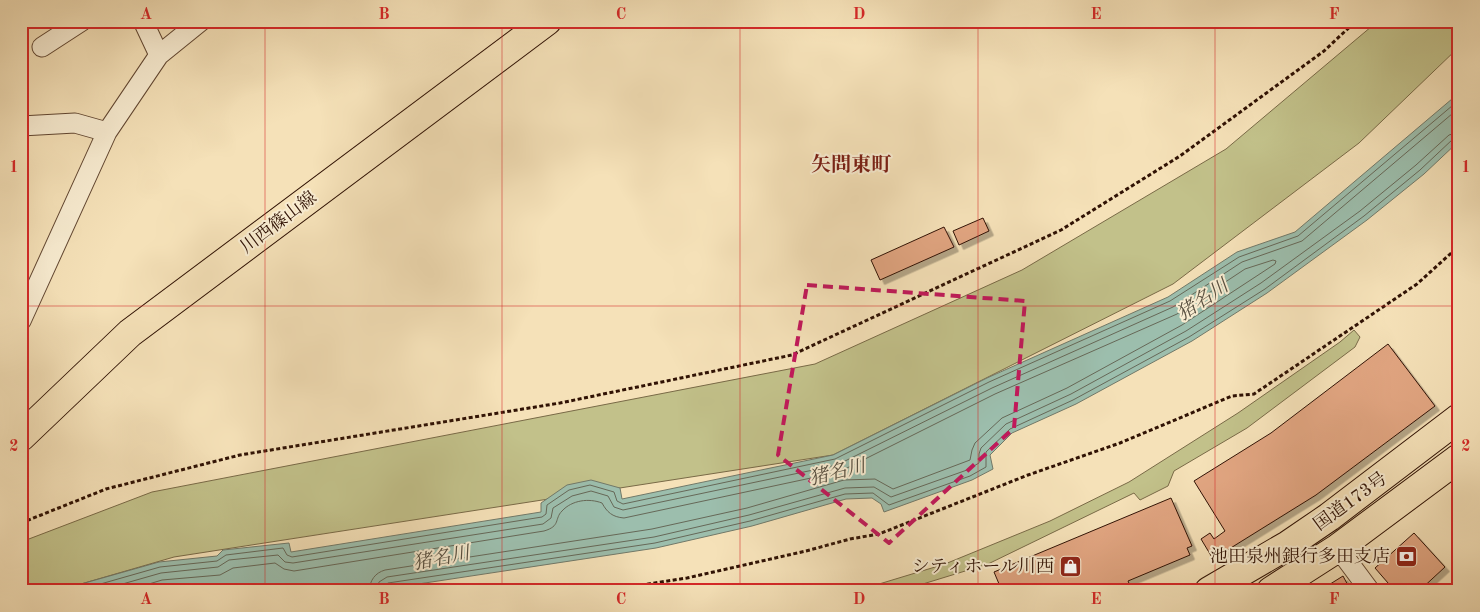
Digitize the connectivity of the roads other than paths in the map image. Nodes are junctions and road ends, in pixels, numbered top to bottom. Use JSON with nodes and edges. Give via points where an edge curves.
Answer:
{"nodes":[{"id":1,"x":82,"y":21,"type":"edge"},
{"id":2,"x":143,"y":21,"type":"edge"},
{"id":3,"x":201,"y":21,"type":"edge"},
{"id":4,"x":546,"y":21,"type":"edge"},
{"id":5,"x":42,"y":47,"type":"dead end"},
{"id":6,"x":159,"y":55,"type":"junction"},
{"id":7,"x":21,"y":126,"type":"edge"},
{"id":8,"x":107,"y":132,"type":"junction"},
{"id":9,"x":21,"y":321,"type":"edge"},
{"id":10,"x":1459,"y":418,"type":"edge"},
{"id":11,"x":21,"y":437,"type":"edge"},
{"id":12,"x":1459,"y":458,"type":"edge"},
{"id":13,"x":1338,"y":548,"type":"junction"},
{"id":14,"x":1209,"y":591,"type":"edge"},
{"id":15,"x":1271,"y":591,"type":"edge"},
{"id":16,"x":1370,"y":591,"type":"edge"}],
"edges":[{"from":1,"to":5,"type":"street"},
{"from":2,"to":6,"type":"street"},
{"from":3,"to":6,"type":"street"},
{"from":4,"to":11,"type":"main road","name":"川西篠山線","via":[[130,334]]},
{"from":6,"to":8,"type":"street"},
{"from":7,"to":8,"type":"street","via":[[75,124]]},
{"from":8,"to":9,"type":"street"},
{"from":10,"to":14,"type":"main road","name":"国道173号","via":[[1329,517]]},
{"from":12,"to":13,"type":"main road","name":"国道173号"},
{"from":13,"to":15,"type":"main road","name":"国道173号"},
{"from":13,"to":16,"type":"street"}]}
